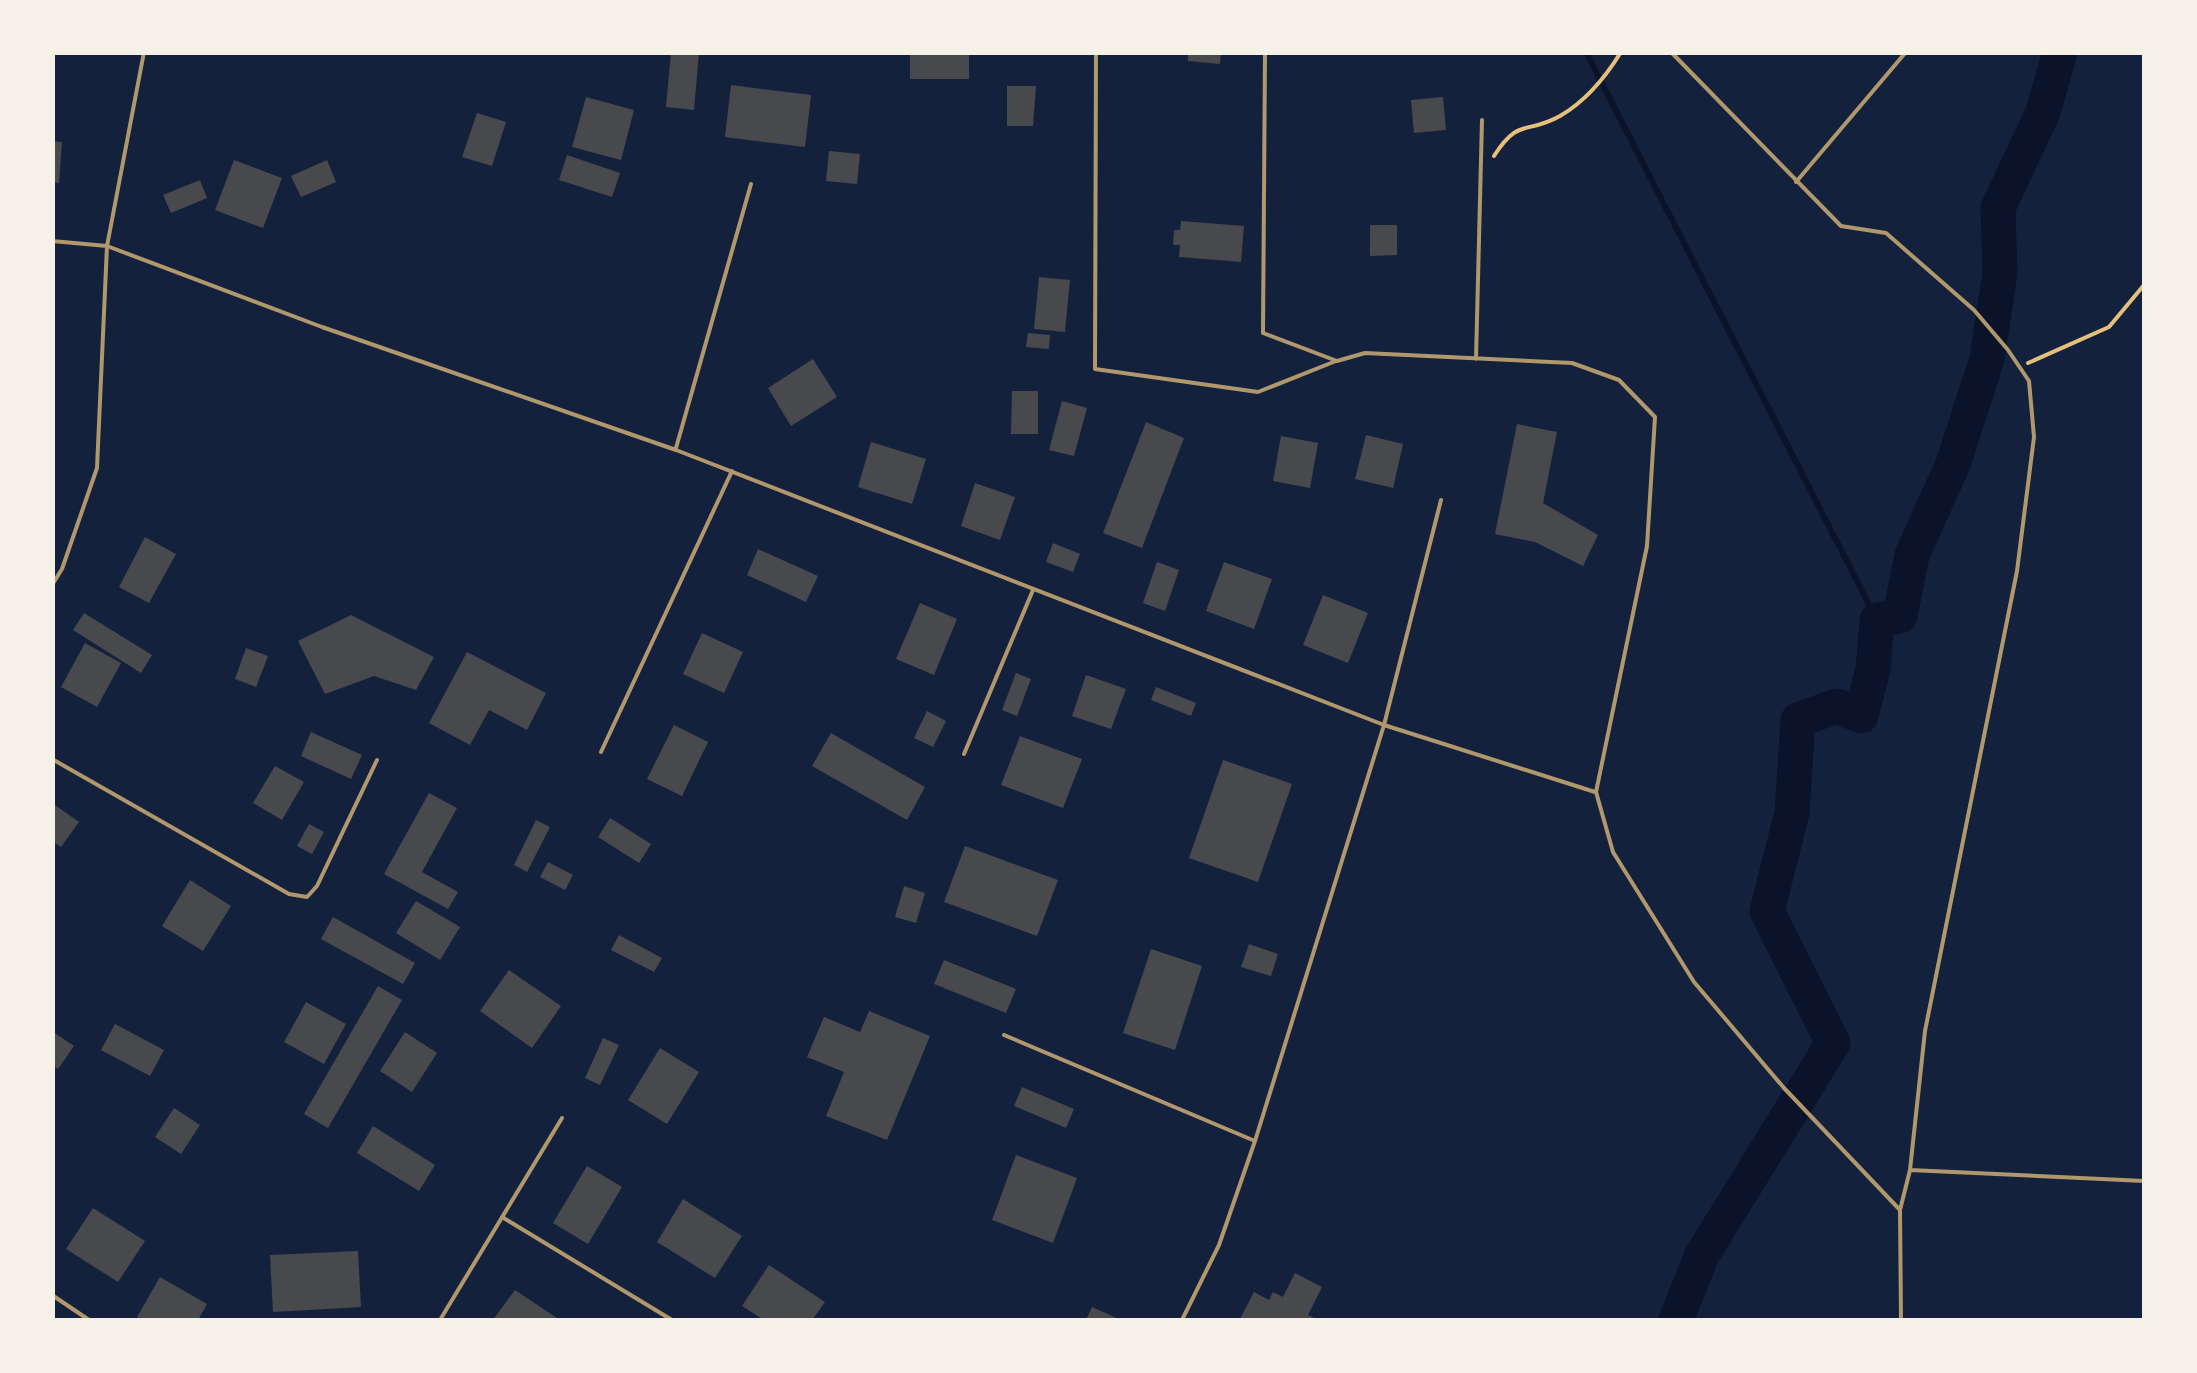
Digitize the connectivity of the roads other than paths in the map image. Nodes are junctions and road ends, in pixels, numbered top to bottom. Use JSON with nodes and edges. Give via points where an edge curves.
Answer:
{"nodes":[{"id":1,"x":144,"y":52,"type":"edge"},
{"id":2,"x":1096,"y":52,"type":"edge"},
{"id":3,"x":1266,"y":52,"type":"edge"},
{"id":4,"x":1671,"y":52,"type":"edge"},
{"id":5,"x":1906,"y":52,"type":"edge"},
{"id":6,"x":1482,"y":120,"type":"dead end"},
{"id":7,"x":1796,"y":182,"type":"junction"},
{"id":8,"x":751,"y":184,"type":"dead end"},
{"id":9,"x":52,"y":241,"type":"edge"},
{"id":10,"x":107,"y":246,"type":"junction"},
{"id":11,"x":1476,"y":358,"type":"junction"},
{"id":12,"x":1337,"y":361,"type":"junction"},
{"id":13,"x":676,"y":450,"type":"junction"},
{"id":14,"x":732,"y":471,"type":"junction"},
{"id":15,"x":1440,"y":500,"type":"dead end"},
{"id":16,"x":52,"y":584,"type":"edge"},
{"id":17,"x":1033,"y":590,"type":"junction"},
{"id":18,"x":1384,"y":725,"type":"junction"},
{"id":19,"x":601,"y":752,"type":"dead end"},
{"id":20,"x":964,"y":754,"type":"dead end"},
{"id":21,"x":52,"y":759,"type":"edge"},
{"id":22,"x":377,"y":760,"type":"dead end"},
{"id":23,"x":1596,"y":792,"type":"junction"},
{"id":24,"x":1004,"y":1035,"type":"dead end"},
{"id":25,"x":562,"y":1118,"type":"dead end"},
{"id":26,"x":1255,"y":1141,"type":"junction"},
{"id":27,"x":1910,"y":1170,"type":"junction"},
{"id":28,"x":2144,"y":1180,"type":"edge"},
{"id":29,"x":1900,"y":1210,"type":"junction"},
{"id":30,"x":502,"y":1218,"type":"junction"},
{"id":31,"x":52,"y":1295,"type":"edge"},
{"id":32,"x":89,"y":1320,"type":"edge"},
{"id":33,"x":440,"y":1320,"type":"edge"},
{"id":34,"x":672,"y":1320,"type":"edge"},
{"id":35,"x":1182,"y":1320,"type":"edge"},
{"id":36,"x":1901,"y":1320,"type":"edge"}],
"edges":[{"from":1,"to":10,"type":"lane"},
{"from":2,"to":12,"type":"lane","via":[[1094,368],[1258,392]]},
{"from":3,"to":12,"type":"lane","via":[[1263,333]]},
{"from":4,"to":7,"type":"lane"},
{"from":5,"to":7,"type":"lane"},
{"from":6,"to":11,"type":"lane"},
{"from":7,"to":27,"type":"lane","via":[[1841,226],[1886,234],[1974,310],[2029,381],[2034,437],[2017,572],[1925,1032]]},
{"from":8,"to":13,"type":"lane"},
{"from":9,"to":10,"type":"lane"},
{"from":10,"to":13,"type":"lane"},
{"from":10,"to":16,"type":"lane","via":[[97,468]]},
{"from":11,"to":12,"type":"lane","via":[[1364,353]]},
{"from":11,"to":23,"type":"lane","via":[[1572,363],[1619,380],[1655,417],[1647,546]]},
{"from":13,"to":14,"type":"lane"},
{"from":14,"to":17,"type":"lane"},
{"from":14,"to":19,"type":"lane"},
{"from":15,"to":18,"type":"lane"},
{"from":17,"to":18,"type":"lane"},
{"from":17,"to":20,"type":"lane"},
{"from":18,"to":23,"type":"lane"},
{"from":18,"to":26,"type":"lane"},
{"from":21,"to":22,"type":"lane","via":[[288,894],[307,897]]},
{"from":23,"to":29,"type":"lane","via":[[1613,852],[1694,982]]},
{"from":24,"to":26,"type":"lane"},
{"from":25,"to":30,"type":"lane"},
{"from":26,"to":35,"type":"lane","via":[[1219,1245]]},
{"from":27,"to":28,"type":"lane"},
{"from":27,"to":29,"type":"lane"},
{"from":29,"to":36,"type":"lane"},
{"from":30,"to":33,"type":"lane"},
{"from":30,"to":34,"type":"lane"},
{"from":31,"to":32,"type":"lane"}]}
